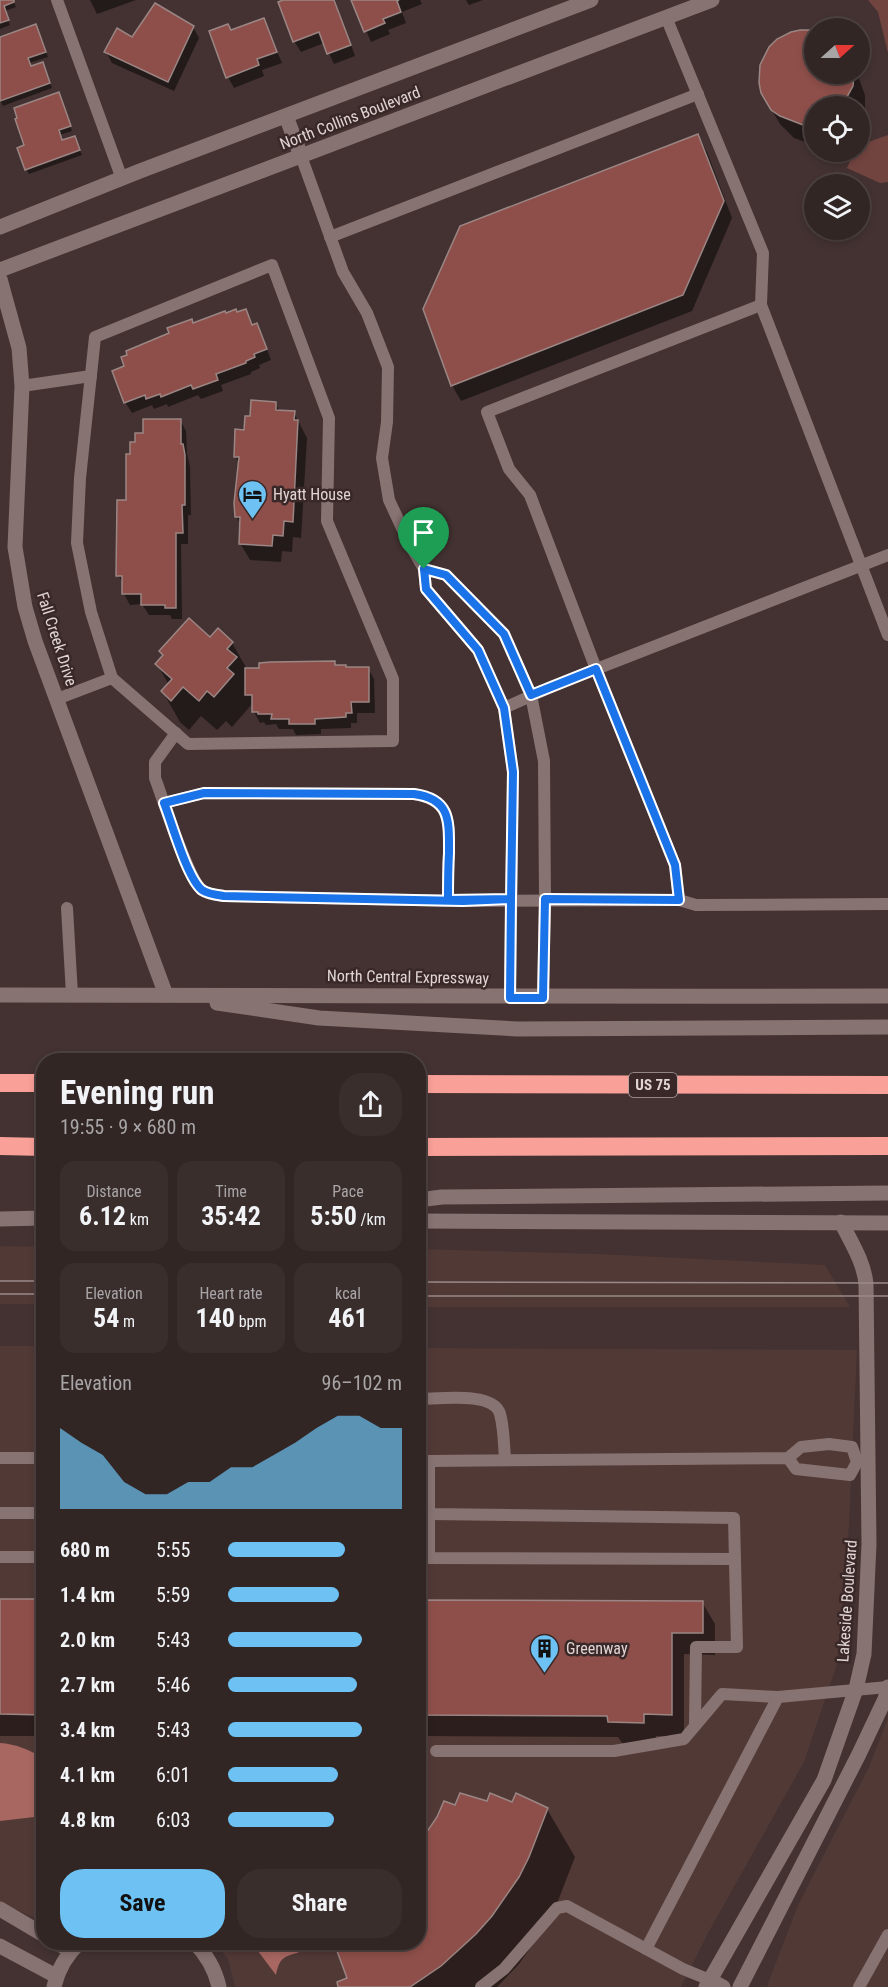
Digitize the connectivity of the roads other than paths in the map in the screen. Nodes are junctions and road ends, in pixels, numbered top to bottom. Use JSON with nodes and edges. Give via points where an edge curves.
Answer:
{"nodes":[{"id":1,"x":57,"y":0,"type":"edge"},
{"id":2,"x":591,"y":0,"type":"edge"},
{"id":3,"x":712,"y":0,"type":"edge"},
{"id":4,"x":674,"y":10,"type":"edge"},
{"id":5,"x":698,"y":94,"type":"junction"},
{"id":6,"x":286,"y":116,"type":"junction"},
{"id":7,"x":301,"y":156,"type":"junction"},
{"id":8,"x":122,"y":179,"type":"junction"},
{"id":9,"x":0,"y":227,"type":"edge"},
{"id":10,"x":330,"y":237,"type":"junction"},
{"id":11,"x":0,"y":270,"type":"edge"},
{"id":12,"x":0,"y":279,"type":"edge"},
{"id":13,"x":761,"y":305,"type":"junction"},
{"id":14,"x":91,"y":376,"type":"junction"},
{"id":15,"x":22,"y":386,"type":"junction"},
{"id":16,"x":888,"y":555,"type":"edge"},
{"id":17,"x":861,"y":565,"type":"junction"},
{"id":18,"x":424,"y":569,"type":"junction"},
{"id":19,"x":888,"y":635,"type":"edge"},
{"id":20,"x":596,"y":669,"type":"junction"},
{"id":21,"x":112,"y":678,"type":"junction"},
{"id":22,"x":531,"y":695,"type":"junction"},
{"id":23,"x":57,"y":699,"type":"junction"},
{"id":24,"x":504,"y":708,"type":"junction"},
{"id":25,"x":176,"y":733,"type":"junction"},
{"id":26,"x":164,"y":803,"type":"junction"},
{"id":27,"x":511,"y":899,"type":"junction"},
{"id":28,"x":545,"y":899,"type":"junction"},
{"id":29,"x":448,"y":900,"type":"junction"},
{"id":30,"x":679,"y":900,"type":"junction"},
{"id":31,"x":888,"y":904,"type":"edge"},
{"id":32,"x":67,"y":908,"type":"dead end"},
{"id":33,"x":0,"y":995,"type":"edge"},
{"id":34,"x":72,"y":995,"type":"junction"},
{"id":35,"x":166,"y":995,"type":"junction"},
{"id":36,"x":888,"y":996,"type":"edge"},
{"id":37,"x":510,"y":998,"type":"junction"},
{"id":38,"x":543,"y":998,"type":"junction"},
{"id":39,"x":888,"y":1027,"type":"edge"},
{"id":40,"x":0,"y":1083,"type":"edge"},
{"id":41,"x":36,"y":1083,"type":"edge"},
{"id":42,"x":426,"y":1084,"type":"edge"},
{"id":43,"x":888,"y":1085,"type":"edge"},
{"id":44,"x":0,"y":1146,"type":"edge"},
{"id":45,"x":36,"y":1146,"type":"edge"},
{"id":46,"x":888,"y":1146,"type":"edge"},
{"id":47,"x":426,"y":1147,"type":"edge"},
{"id":48,"x":888,"y":1193,"type":"edge"},
{"id":49,"x":426,"y":1199,"type":"edge"},
{"id":50,"x":36,"y":1218,"type":"edge"},
{"id":51,"x":0,"y":1219,"type":"edge"},
{"id":52,"x":426,"y":1221,"type":"edge"},
{"id":53,"x":841,"y":1222,"type":"junction"},
{"id":54,"x":888,"y":1223,"type":"edge"},
{"id":55,"x":426,"y":1399,"type":"edge"},
{"id":56,"x":0,"y":1458,"type":"edge"},
{"id":57,"x":36,"y":1458,"type":"edge"},
{"id":58,"x":788,"y":1458,"type":"junction"},
{"id":59,"x":505,"y":1460,"type":"junction"},
{"id":60,"x":426,"y":1461,"type":"edge"},
{"id":61,"x":862,"y":1462,"type":"junction"},
{"id":62,"x":426,"y":1482,"type":"edge"},
{"id":63,"x":0,"y":1513,"type":"edge"},
{"id":64,"x":36,"y":1513,"type":"edge"},
{"id":65,"x":429,"y":1514,"type":"junction"},
{"id":66,"x":0,"y":1557,"type":"edge"},
{"id":67,"x":36,"y":1557,"type":"edge"},
{"id":68,"x":735,"y":1559,"type":"junction"},
{"id":69,"x":888,"y":1687,"type":"edge"},
{"id":70,"x":856,"y":1689,"type":"junction"},
{"id":71,"x":778,"y":1697,"type":"junction"},
{"id":72,"x":695,"y":1725,"type":"junction"},
{"id":73,"x":436,"y":1751,"type":"dead end"},
{"id":74,"x":0,"y":1909,"type":"edge"},
{"id":75,"x":36,"y":1930,"type":"edge"},
{"id":76,"x":888,"y":1935,"type":"edge"},
{"id":77,"x":0,"y":1946,"type":"edge"},
{"id":78,"x":646,"y":1949,"type":"junction"},
{"id":79,"x":73,"y":1950,"type":"edge"},
{"id":80,"x":202,"y":1950,"type":"edge"},
{"id":81,"x":55,"y":1982,"type":"edge"},
{"id":82,"x":713,"y":1985,"type":"edge"},
{"id":83,"x":219,"y":1987,"type":"edge"},
{"id":84,"x":481,"y":1987,"type":"edge"},
{"id":85,"x":740,"y":1987,"type":"edge"},
{"id":86,"x":860,"y":1987,"type":"edge"}],
"edges":[{"from":1,"to":8,"type":"lane"},
{"from":2,"to":6,"type":"main road","name":"North Collins Boulevard"},
{"from":3,"to":4,"type":"main road","name":"North Collins Boulevard"},
{"from":4,"to":5,"type":"lane"},
{"from":4,"to":7,"type":"main road","name":"North Collins Boulevard"},
{"from":5,"to":10,"type":"lane"},
{"from":5,"to":13,"type":"lane","via":[[763,253]]},
{"from":6,"to":7,"type":"main road"},
{"from":6,"to":8,"type":"main road","name":"North Collins Boulevard"},
{"from":7,"to":10,"type":"lane"},
{"from":7,"to":11,"type":"main road","name":"North Collins Boulevard"},
{"from":8,"to":9,"type":"main road","name":"North Collins Boulevard"},
{"from":10,"to":18,"type":"lane","via":[[388,367],[382,458],[389,500]]},
{"from":12,"to":15,"type":"main road","name":"Fall Creek Drive","via":[[19,348]]},
{"from":13,"to":17,"type":"lane"},
{"from":13,"to":20,"type":"lane","via":[[487,412],[509,469],[531,495]]},
{"from":14,"to":15,"type":"lane"},
{"from":14,"to":21,"type":"lane","via":[[77,543],[91,612]]},
{"from":14,"to":25,"type":"lane","via":[[95,337],[272,265],[329,418],[327,521],[393,679],[393,741],[188,744]]},
{"from":15,"to":23,"type":"main road","name":"Fall Creek Drive","via":[[15,547],[25,607]]},
{"from":16,"to":17,"type":"lane"},
{"from":17,"to":19,"type":"lane"},
{"from":17,"to":20,"type":"lane"},
{"from":18,"to":22,"type":"lane","via":[[446,575],[504,634]]},
{"from":18,"to":24,"type":"lane","via":[[426,589],[478,650]]},
{"from":20,"to":22,"type":"lane"},
{"from":20,"to":30,"type":"lane","via":[[675,865]]},
{"from":21,"to":23,"type":"lane"},
{"from":21,"to":25,"type":"lane"},
{"from":22,"to":24,"type":"lane"},
{"from":22,"to":28,"type":"lane","via":[[544,761]]},
{"from":23,"to":35,"type":"main road","name":"Fall Creek Drive"},
{"from":24,"to":27,"type":"lane","via":[[513,772]]},
{"from":25,"to":26,"type":"lane","via":[[155,762],[155,778]]},
{"from":26,"to":29,"type":"lane","via":[[192,877],[212,894]]},
{"from":26,"to":29,"type":"lane","via":[[204,793],[429,796],[448,818]]},
{"from":27,"to":28,"type":"lane"},
{"from":27,"to":29,"type":"lane"},
{"from":27,"to":37,"type":"lane"},
{"from":28,"to":30,"type":"lane"},
{"from":28,"to":38,"type":"lane"},
{"from":30,"to":31,"type":"lane","via":[[696,905]]},
{"from":32,"to":34,"type":"lane"},
{"from":33,"to":34,"type":"main road","name":"North Central Expressway"},
{"from":34,"to":35,"type":"main road","name":"North Central Expressway"},
{"from":35,"to":37,"type":"main road","name":"North Central Expressway"},
{"from":35,"to":39,"type":"main road","via":[[319,1018],[517,1029]]},
{"from":36,"to":38,"type":"main road","name":"North Central Expressway"},
{"from":37,"to":38,"type":"main road","name":"North Central Expressway"},
{"from":40,"to":41,"type":"highway"},
{"from":42,"to":43,"type":"highway","number":"US 75"},
{"from":44,"to":45,"type":"highway"},
{"from":46,"to":47,"type":"highway"},
{"from":48,"to":49,"type":"main road"},
{"from":50,"to":51,"type":"main road"},
{"from":52,"to":53,"type":"main road"},
{"from":53,"to":54,"type":"main road"},
{"from":53,"to":61,"type":"main road","name":"Lakeside Boulevard","via":[[857,1253],[866,1284]]},
{"from":55,"to":59,"type":"lane","via":[[481,1399],[495,1405],[500,1413]]},
{"from":56,"to":57,"type":"lane"},
{"from":58,"to":59,"type":"lane"},
{"from":58,"to":61,"type":"lane","via":[[796,1469],[850,1475]]},
{"from":58,"to":61,"type":"lane","via":[[801,1447],[829,1444],[852,1447]]},
{"from":59,"to":60,"type":"lane"},
{"from":61,"to":70,"type":"main road","name":"Lakeside Boulevard","via":[[870,1544],[864,1654]]},
{"from":62,"to":65,"type":"lane"},
{"from":63,"to":64,"type":"lane"},
{"from":65,"to":68,"type":"lane","via":[[734,1518]]},
{"from":65,"to":68,"type":"lane","via":[[429,1558]]},
{"from":66,"to":67,"type":"lane"},
{"from":68,"to":72,"type":"lane","via":[[737,1647],[696,1647]]},
{"from":69,"to":70,"type":"lane"},
{"from":69,"to":85,"type":"main road","via":[[859,1754]]},
{"from":70,"to":71,"type":"lane"},
{"from":70,"to":82,"type":"main road","name":"Lakeside Boulevard","via":[[824,1780]]},
{"from":71,"to":72,"type":"lane","via":[[722,1694]]},
{"from":71,"to":78,"type":"lane"},
{"from":72,"to":73,"type":"lane","via":[[684,1739],[614,1751]]},
{"from":74,"to":75,"type":"main road"},
{"from":76,"to":86,"type":"lane"},
{"from":77,"to":81,"type":"main road"},
{"from":78,"to":82,"type":"lane"},
{"from":78,"to":84,"type":"lane","via":[[562,1906],[556,1908],[504,1969]]},
{"from":79,"to":81,"type":"main road"},
{"from":80,"to":83,"type":"main road","via":[[216,1973]]}]}
